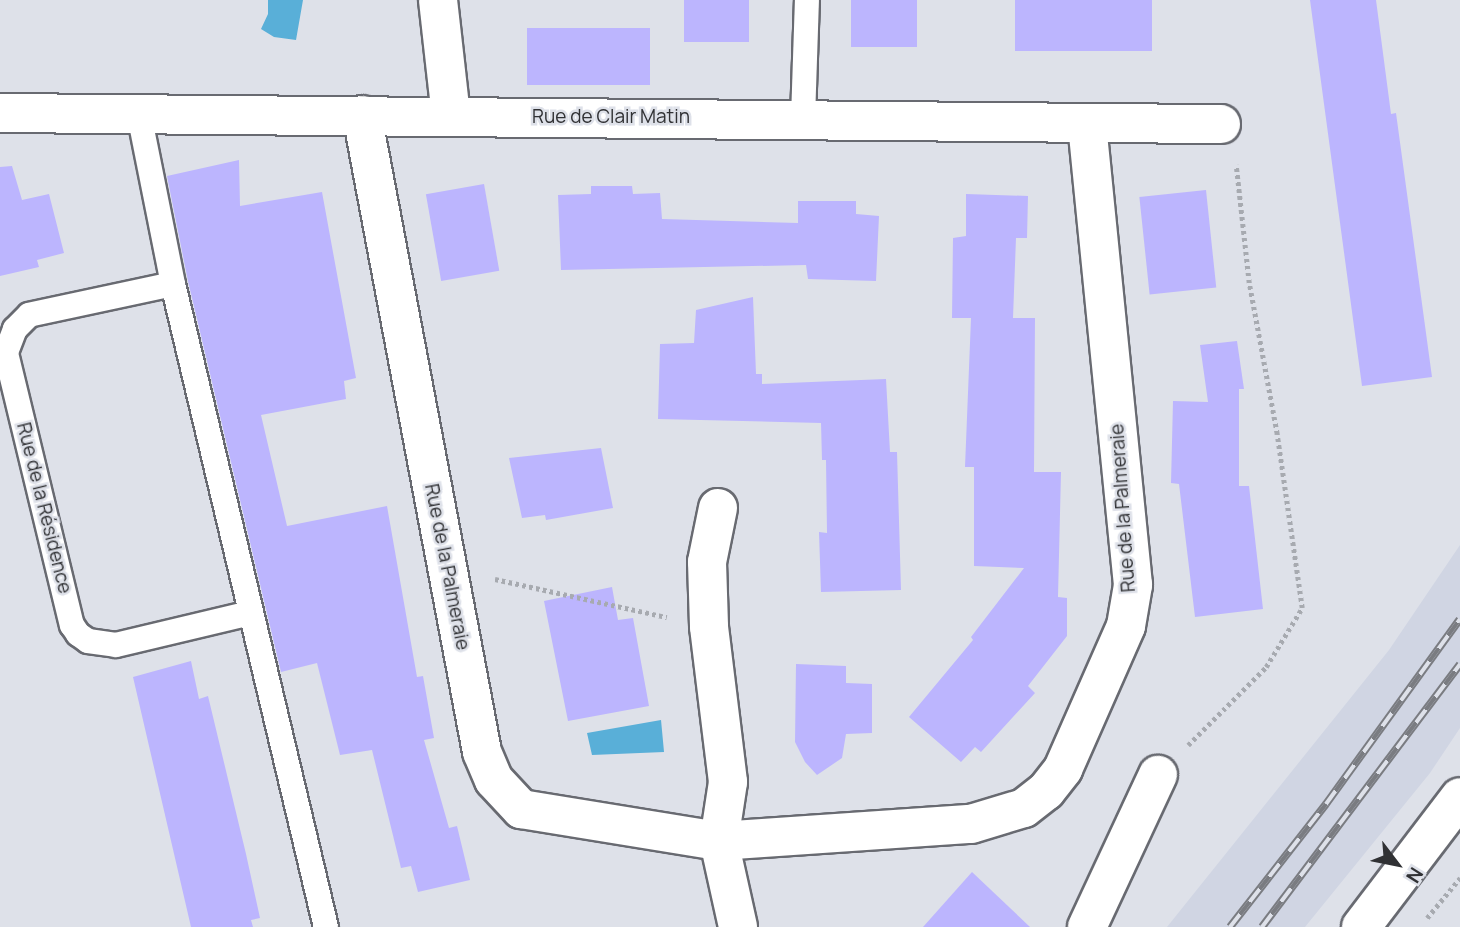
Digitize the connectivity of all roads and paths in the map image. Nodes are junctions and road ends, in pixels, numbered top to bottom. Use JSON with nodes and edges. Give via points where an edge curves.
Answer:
{"nodes":[{"id":1,"x":438,"y":0,"type":"edge"},
{"id":2,"x":807,"y":0,"type":"edge"},
{"id":3,"x":0,"y":113,"type":"edge"},
{"id":4,"x":139,"y":114,"type":"junction"},
{"id":5,"x":362,"y":116,"type":"junction"},
{"id":6,"x":451,"y":116,"type":"junction"},
{"id":7,"x":803,"y":119,"type":"junction"},
{"id":8,"x":1087,"y":123,"type":"junction"},
{"id":9,"x":1221,"y":124,"type":"joint"},
{"id":10,"x":173,"y":284,"type":"junction"},
{"id":11,"x":718,"y":508,"type":"dead end"},
{"id":12,"x":447,"y":568,"type":"junction"},
{"id":13,"x":250,"y":613,"type":"junction"},
{"id":14,"x":709,"y":627,"type":"junction"},
{"id":15,"x":1158,"y":775,"type":"joint"},
{"id":16,"x":1460,"y":797,"type":"edge"},
{"id":17,"x":719,"y":841,"type":"junction"},
{"id":18,"x":1460,"y":878,"type":"edge"},
{"id":19,"x":326,"y":927,"type":"edge"},
{"id":20,"x":738,"y":927,"type":"edge"},
{"id":21,"x":1087,"y":927,"type":"edge"},
{"id":22,"x":1361,"y":927,"type":"edge"},
{"id":23,"x":1419,"y":927,"type":"edge"}],
"edges":[{"from":1,"to":6,"type":"street"},
{"from":2,"to":7,"type":"lane"},
{"from":3,"to":4,"type":"street","name":"Rue de Clair Matin"},
{"from":4,"to":5,"type":"street","name":"Rue de Clair Matin"},
{"from":4,"to":10,"type":"lane"},
{"from":5,"to":6,"type":"street","name":"Rue de Clair Matin"},
{"from":5,"to":12,"type":"street","name":"Rue de la Palmeraie"},
{"from":6,"to":7,"type":"street","name":"Rue de Clair Matin"},
{"from":7,"to":8,"type":"street","name":"Rue de Clair Matin"},
{"from":8,"to":9,"type":"street","name":"Rue de Clair Matin"},
{"from":8,"to":17,"type":"street","name":"Rue de la Palmeraie","via":[[1133,585],[1125,626],[1063,769],[1046,791],[1024,807],[971,824]]},
{"from":9,"to":15,"type":"path","via":[[1236,163],[1249,283],[1302,608],[1266,667]]},
{"from":10,"to":13,"type":"lane"},
{"from":10,"to":13,"type":"lane","name":"Rue de la Résidence","via":[[29,315],[15,330],[6,353],[72,625],[78,634],[88,641],[116,645]]},
{"from":11,"to":14,"type":"street","via":[[707,562]]},
{"from":12,"to":14,"type":"path"},
{"from":12,"to":17,"type":"street","name":"Rue de la Palmeraie","via":[[482,752],[494,780],[521,809]]},
{"from":13,"to":19,"type":"lane"},
{"from":14,"to":17,"type":"street","via":[[728,782]]},
{"from":15,"to":21,"type":"street"},
{"from":16,"to":22,"type":"street"},
{"from":17,"to":20,"type":"street"},
{"from":18,"to":23,"type":"path"}]}
